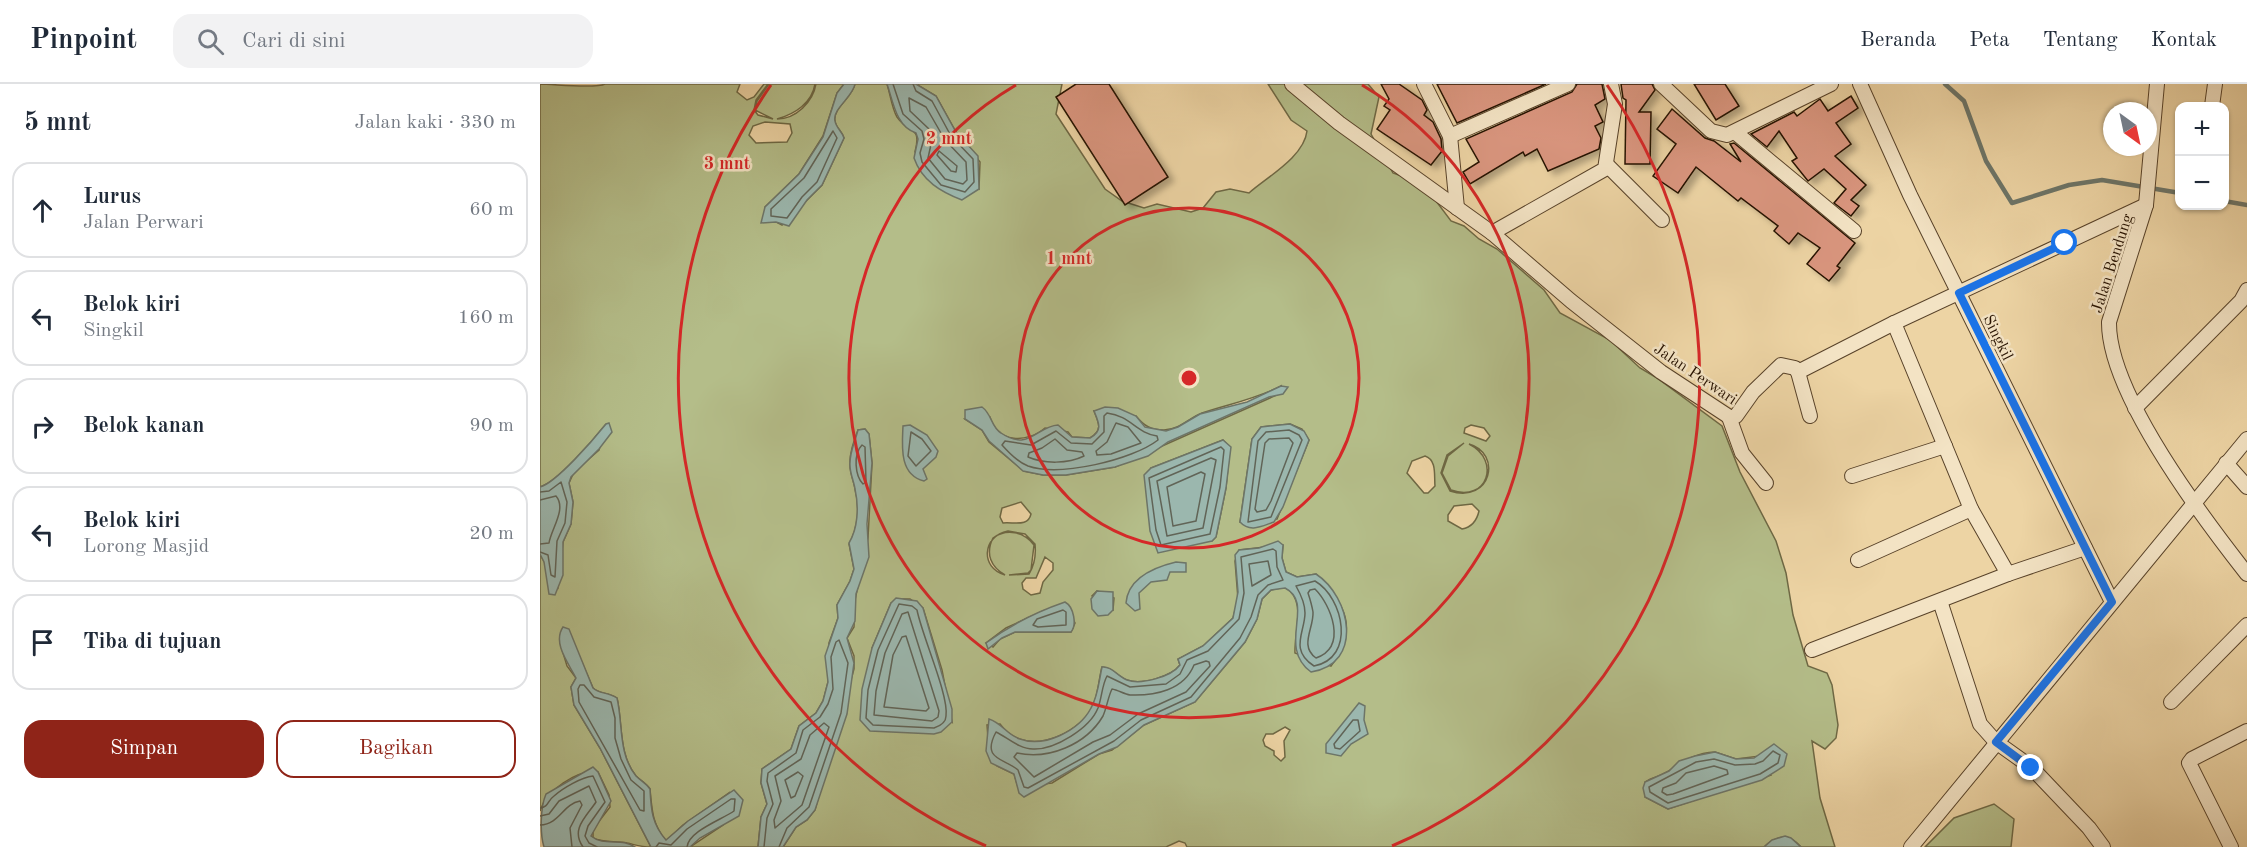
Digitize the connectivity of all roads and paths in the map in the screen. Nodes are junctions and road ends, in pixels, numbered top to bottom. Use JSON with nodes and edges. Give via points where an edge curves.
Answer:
{"nodes":[{"id":1,"x":1292,"y":84,"type":"edge"},
{"id":2,"x":1424,"y":84,"type":"edge"},
{"id":3,"x":1568,"y":84,"type":"edge"},
{"id":4,"x":1611,"y":84,"type":"edge"},
{"id":5,"x":1661,"y":84,"type":"edge"},
{"id":6,"x":1831,"y":84,"type":"edge"},
{"id":7,"x":1860,"y":84,"type":"edge"},
{"id":8,"x":2157,"y":84,"type":"edge"},
{"id":9,"x":2214,"y":84,"type":"edge"},
{"id":10,"x":2212,"y":102,"type":"edge"},
{"id":11,"x":1736,"y":133,"type":"junction"},
{"id":12,"x":1450,"y":136,"type":"junction"},
{"id":13,"x":1607,"y":165,"type":"junction"},
{"id":14,"x":2147,"y":203,"type":"junction"},
{"id":15,"x":1457,"y":208,"type":"junction"},
{"id":16,"x":1662,"y":220,"type":"dead end"},
{"id":17,"x":1854,"y":231,"type":"dead end"},
{"id":18,"x":1492,"y":232,"type":"junction"},
{"id":19,"x":2247,"y":290,"type":"edge"},
{"id":20,"x":1959,"y":293,"type":"junction"},
{"id":21,"x":1894,"y":323,"type":"junction"},
{"id":22,"x":1798,"y":372,"type":"junction"},
{"id":23,"x":2135,"y":408,"type":"junction"},
{"id":24,"x":1810,"y":416,"type":"dead end"},
{"id":25,"x":1729,"y":417,"type":"junction"},
{"id":26,"x":2247,"y":439,"type":"edge"},
{"id":27,"x":1945,"y":446,"type":"junction"},
{"id":28,"x":2226,"y":463,"type":"junction"},
{"id":29,"x":1852,"y":476,"type":"dead end"},
{"id":30,"x":1766,"y":483,"type":"dead end"},
{"id":31,"x":2247,"y":486,"type":"edge"},
{"id":32,"x":2194,"y":502,"type":"junction"},
{"id":33,"x":1971,"y":509,"type":"junction"},
{"id":34,"x":2085,"y":548,"type":"junction"},
{"id":35,"x":1858,"y":560,"type":"dead end"},
{"id":36,"x":2008,"y":574,"type":"junction"},
{"id":37,"x":2247,"y":574,"type":"edge"},
{"id":38,"x":1940,"y":601,"type":"junction"},
{"id":39,"x":2112,"y":602,"type":"junction"},
{"id":40,"x":2247,"y":625,"type":"edge"},
{"id":41,"x":1812,"y":650,"type":"dead end"},
{"id":42,"x":2171,"y":702,"type":"dead end"},
{"id":43,"x":2247,"y":730,"type":"edge"},
{"id":44,"x":1996,"y":742,"type":"junction"},
{"id":45,"x":1911,"y":847,"type":"edge"},
{"id":46,"x":2103,"y":847,"type":"edge"},
{"id":47,"x":2231,"y":847,"type":"edge"}],
"edges":[{"from":1,"to":15,"type":"street","name":"Jalan Perwari"},
{"from":2,"to":12,"type":"street"},
{"from":3,"to":12,"type":"street"},
{"from":4,"to":13,"type":"street","via":[[1615,104]]},
{"from":5,"to":11,"type":"street","via":[[1711,131],[1719,135]]},
{"from":6,"to":11,"type":"street"},
{"from":7,"to":20,"type":"street","name":"Singkil"},
{"from":8,"to":14,"type":"street","name":"Jalan Bendung"},
{"from":9,"to":10,"type":"street"},
{"from":11,"to":17,"type":"street"},
{"from":12,"to":15,"type":"street"},
{"from":13,"to":16,"type":"street"},
{"from":13,"to":18,"type":"street"},
{"from":14,"to":20,"type":"street","name":"Jalan Perwari"},
{"from":14,"to":23,"type":"street","name":"Jalan Bendung","via":[[2109,322],[2114,357]]},
{"from":15,"to":18,"type":"street","name":"Jalan Perwari"},
{"from":18,"to":25,"type":"street","name":"Jalan Perwari","via":[[1661,372]]},
{"from":19,"to":23,"type":"street","via":[[2241,301]]},
{"from":20,"to":21,"type":"street","name":"Jalan Perwari"},
{"from":20,"to":34,"type":"street","name":"Singkil"},
{"from":21,"to":22,"type":"street","name":"Jalan Perwari"},
{"from":21,"to":27,"type":"street"},
{"from":22,"to":24,"type":"street"},
{"from":22,"to":25,"type":"street","name":"Jalan Perwari","via":[[1783,364],[1777,367],[1736,416]]},
{"from":23,"to":32,"type":"street","name":"Jalan Bendung"},
{"from":25,"to":30,"type":"street","via":[[1742,453]]},
{"from":26,"to":28,"type":"street"},
{"from":27,"to":29,"type":"street"},
{"from":27,"to":33,"type":"street"},
{"from":28,"to":31,"type":"street"},
{"from":28,"to":32,"type":"street"},
{"from":32,"to":37,"type":"street","name":"Jalan Bendung"},
{"from":32,"to":39,"type":"street"},
{"from":33,"to":35,"type":"street"},
{"from":33,"to":36,"type":"street"},
{"from":34,"to":36,"type":"street"},
{"from":34,"to":39,"type":"street","name":"Singkil"},
{"from":36,"to":38,"type":"street"},
{"from":38,"to":41,"type":"street"},
{"from":38,"to":44,"type":"street","via":[[1977,717]]},
{"from":39,"to":44,"type":"street"},
{"from":40,"to":42,"type":"street"},
{"from":43,"to":47,"type":"street","via":[[2189,763]]},
{"from":44,"to":45,"type":"street"},
{"from":44,"to":46,"type":"street","via":[[2031,768]]}]}
